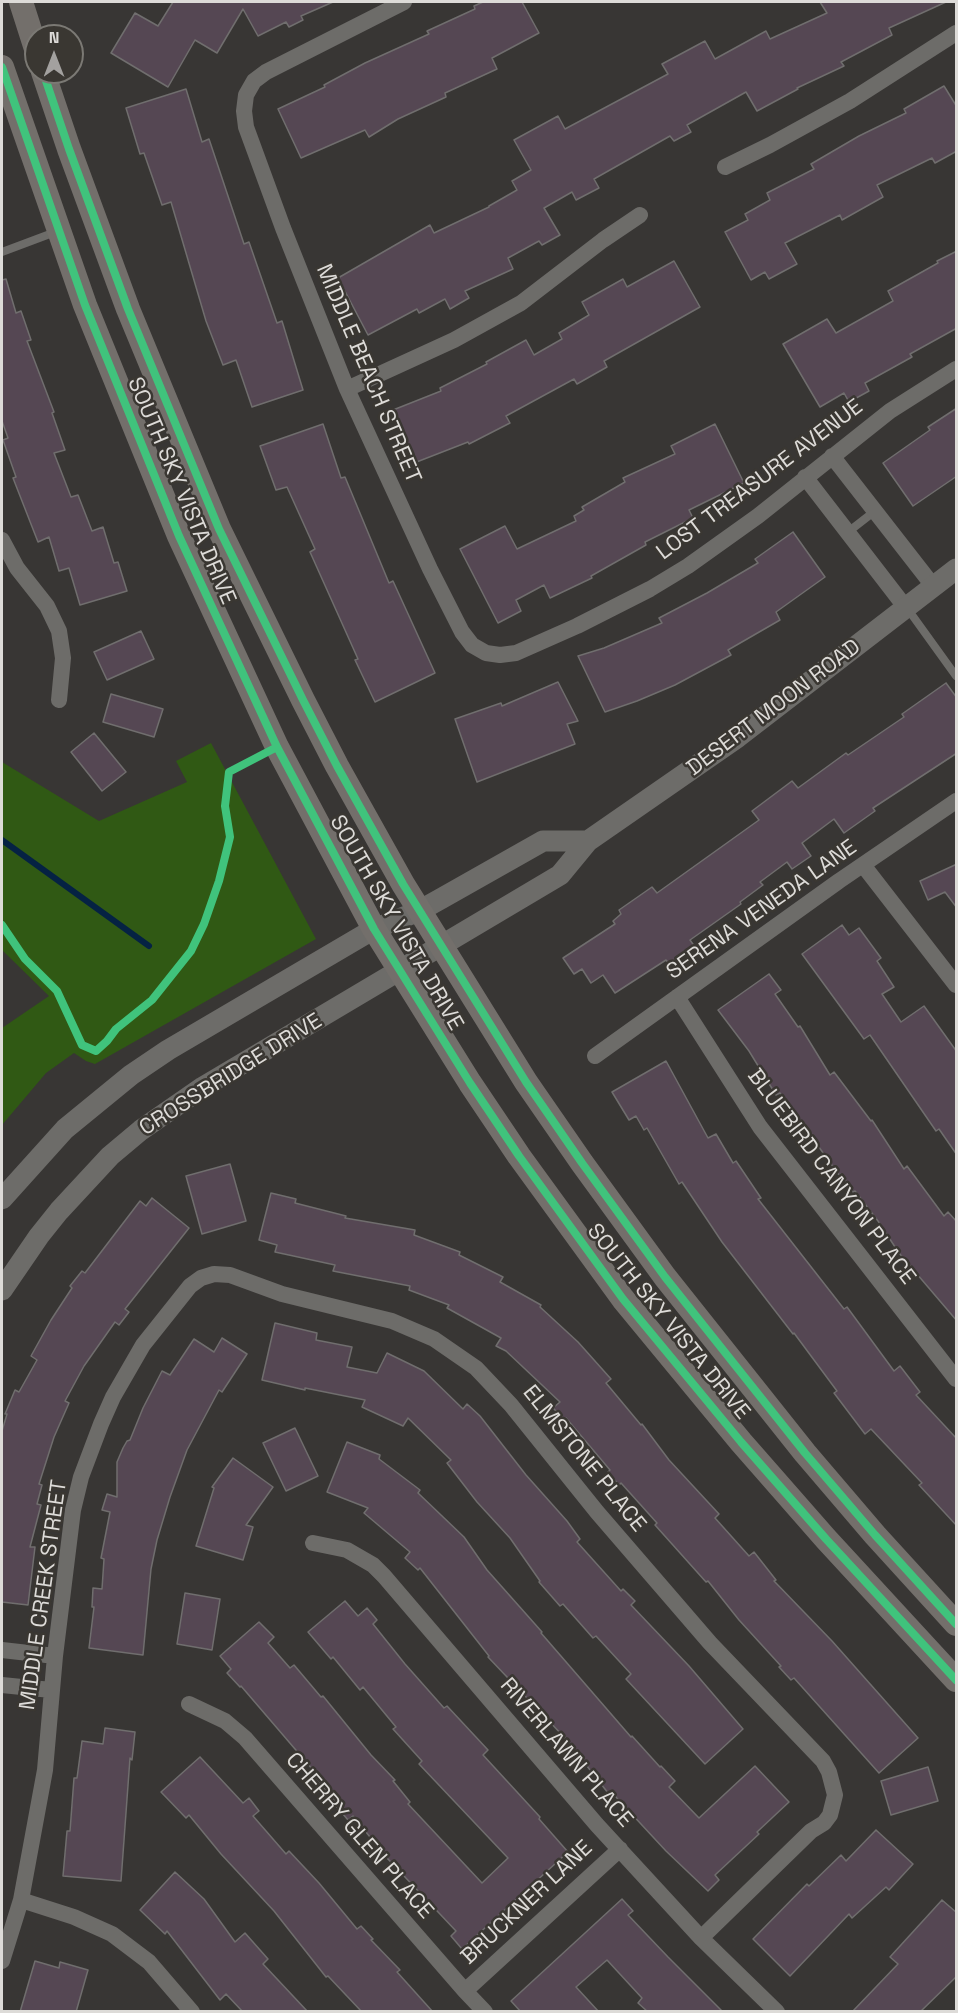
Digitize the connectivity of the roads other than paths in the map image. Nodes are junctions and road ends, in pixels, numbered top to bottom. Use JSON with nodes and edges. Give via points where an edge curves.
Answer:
{"nodes":[{"id":1,"x":21,"y":2,"type":"edge"},
{"id":2,"x":405,"y":2,"type":"edge"},
{"id":3,"x":28,"y":24,"type":"edge"},
{"id":4,"x":957,"y":33,"type":"edge"},
{"id":5,"x":2,"y":67,"type":"edge"},
{"id":6,"x":47,"y":84,"type":"edge"},
{"id":7,"x":725,"y":167,"type":"dead end"},
{"id":8,"x":640,"y":215,"type":"dead end"},
{"id":9,"x":58,"y":231,"type":"junction"},
{"id":10,"x":2,"y":252,"type":"edge"},
{"id":11,"x":957,"y":369,"type":"edge"},
{"id":12,"x":347,"y":389,"type":"junction"},
{"id":13,"x":832,"y":456,"type":"junction"},
{"id":14,"x":805,"y":477,"type":"junction"},
{"id":15,"x":875,"y":511,"type":"junction"},
{"id":16,"x":848,"y":532,"type":"junction"},
{"id":17,"x":2,"y":540,"type":"edge"},
{"id":18,"x":957,"y":569,"type":"edge"},
{"id":19,"x":934,"y":587,"type":"junction"},
{"id":20,"x":906,"y":608,"type":"junction"},
{"id":21,"x":486,"y":653,"type":"joint"},
{"id":22,"x":957,"y":676,"type":"edge"},
{"id":23,"x":59,"y":700,"type":"dead end"},
{"id":24,"x":957,"y":801,"type":"edge"},
{"id":25,"x":588,"y":841,"type":"junction"},
{"id":26,"x":864,"y":865,"type":"junction"},
{"id":27,"x":419,"y":910,"type":"junction"},
{"id":28,"x":374,"y":929,"type":"junction"},
{"id":29,"x":440,"y":945,"type":"junction"},
{"id":30,"x":400,"y":969,"type":"junction"},
{"id":31,"x":957,"y":985,"type":"edge"},
{"id":32,"x":677,"y":997,"type":"junction"},
{"id":33,"x":595,"y":1056,"type":"dead end"},
{"id":34,"x":2,"y":1199,"type":"edge"},
{"id":35,"x":214,"y":1274,"type":"joint"},
{"id":36,"x":2,"y":1290,"type":"edge"},
{"id":37,"x":957,"y":1379,"type":"edge"},
{"id":38,"x":313,"y":1544,"type":"dead end"},
{"id":39,"x":957,"y":1624,"type":"edge"},
{"id":40,"x":2,"y":1650,"type":"edge"},
{"id":41,"x":55,"y":1656,"type":"junction"},
{"id":42,"x":957,"y":1680,"type":"edge"},
{"id":43,"x":2,"y":1685,"type":"edge"},
{"id":44,"x":51,"y":1690,"type":"junction"},
{"id":45,"x":189,"y":1704,"type":"dead end"},
{"id":46,"x":620,"y":1848,"type":"junction"},
{"id":47,"x":21,"y":1900,"type":"junction"},
{"id":48,"x":701,"y":1938,"type":"junction"},
{"id":49,"x":2,"y":1961,"type":"edge"},
{"id":50,"x":465,"y":1991,"type":"junction"},
{"id":51,"x":192,"y":2012,"type":"edge"},
{"id":52,"x":485,"y":2012,"type":"edge"},
{"id":53,"x":777,"y":2012,"type":"edge"}],
"edges":[{"from":1,"to":3,"type":"main road"},
{"from":2,"to":12,"type":"street","name":"MIDDLE BEACH STREET","via":[[267,72],[254,81],[246,95],[246,127]]},
{"from":4,"to":7,"type":"street","via":[[850,101]]},
{"from":5,"to":9,"type":"main road","name":"SOUTH SKY VISTA DRIVE"},
{"from":6,"to":27,"type":"main road","name":"SOUTH SKY VISTA DRIVE","via":[[128,309],[219,529],[337,766]]},
{"from":8,"to":12,"type":"street","via":[[521,303],[454,340]]},
{"from":9,"to":10,"type":"lane"},
{"from":9,"to":28,"type":"main road","name":"SOUTH SKY VISTA DRIVE","via":[[199,582],[277,747]]},
{"from":11,"to":13,"type":"street","name":"LOST TREASURE AVENUE","via":[[890,411]]},
{"from":12,"to":21,"type":"street","name":"MIDDLE BEACH STREET","via":[[462,632],[472,645]]},
{"from":13,"to":14,"type":"street","name":"LOST TREASURE AVENUE"},
{"from":13,"to":15,"type":"street"},
{"from":14,"to":16,"type":"street"},
{"from":14,"to":21,"type":"street","name":"LOST TREASURE AVENUE","via":[[688,566],[641,594],[516,653]]},
{"from":15,"to":16,"type":"lane"},
{"from":15,"to":19,"type":"street"},
{"from":16,"to":20,"type":"street"},
{"from":17,"to":23,"type":"street","via":[[17,568],[47,606],[59,631],[63,658]]},
{"from":18,"to":19,"type":"street","name":"DESERT MOON ROAD"},
{"from":19,"to":20,"type":"street","name":"DESERT MOON ROAD"},
{"from":20,"to":22,"type":"lane"},
{"from":20,"to":25,"type":"street","name":"DESERT MOON ROAD","via":[[738,737]]},
{"from":24,"to":26,"type":"street","name":"SERENA VENEDA LANE"},
{"from":25,"to":27,"type":"street","via":[[543,841]]},
{"from":25,"to":29,"type":"street","name":"DESERT MOON ROAD","via":[[560,875]]},
{"from":26,"to":31,"type":"street"},
{"from":26,"to":32,"type":"street","name":"SERENA VENEDA LANE"},
{"from":27,"to":28,"type":"street"},
{"from":27,"to":29,"type":"main road","name":"SOUTH SKY VISTA DRIVE"},
{"from":28,"to":30,"type":"main road","name":"SOUTH SKY VISTA DRIVE"},
{"from":28,"to":34,"type":"street","via":[[131,1075],[65,1129]]},
{"from":29,"to":30,"type":"street","name":"CROSSBRIDGE DRIVE"},
{"from":29,"to":39,"type":"main road","name":"SOUTH SKY VISTA DRIVE","via":[[539,1100],[665,1277],[805,1453]]},
{"from":30,"to":36,"type":"street","name":"CROSSBRIDGE DRIVE","via":[[203,1087],[141,1130],[110,1156],[59,1211]]},
{"from":30,"to":42,"type":"main road","name":"SOUTH SKY VISTA DRIVE","via":[[519,1156],[623,1299],[741,1442]]},
{"from":32,"to":33,"type":"street","name":"SERENA VENEDA LANE"},
{"from":32,"to":37,"type":"street","name":"BLUEBIRD CANYON PLACE","via":[[760,1127]]},
{"from":35,"to":41,"type":"street","name":"MIDDLE CREEK STREET","via":[[190,1286],[143,1345],[101,1424],[74,1510]]},
{"from":35,"to":48,"type":"street","name":"ELMSTONE PLACE","via":[[230,1275],[282,1294],[392,1321],[434,1339],[476,1368],[710,1643],[823,1761],[835,1795],[830,1815]]},
{"from":38,"to":46,"type":"street","name":"RIVERLAWN PLACE","via":[[347,1550],[373,1565]]},
{"from":40,"to":41,"type":"street"},
{"from":41,"to":44,"type":"street","name":"MIDDLE CREEK STREET"},
{"from":43,"to":44,"type":"street"},
{"from":44,"to":47,"type":"street","name":"MIDDLE CREEK STREET","via":[[45,1770]]},
{"from":45,"to":50,"type":"street","name":"CHERRY GLEN PLACE","via":[[225,1721],[245,1738]]},
{"from":46,"to":48,"type":"street","name":"RIVERLAWN PLACE"},
{"from":46,"to":50,"type":"street","name":"BRUCKNER LANE"},
{"from":47,"to":49,"type":"street","name":"MIDDLE CREEK STREET"},
{"from":47,"to":51,"type":"street","via":[[112,1934],[149,1962]]},
{"from":48,"to":53,"type":"street","name":"RIVERLAWN PLACE"},
{"from":50,"to":52,"type":"street","name":"CHERRY GLEN PLACE"}]}
